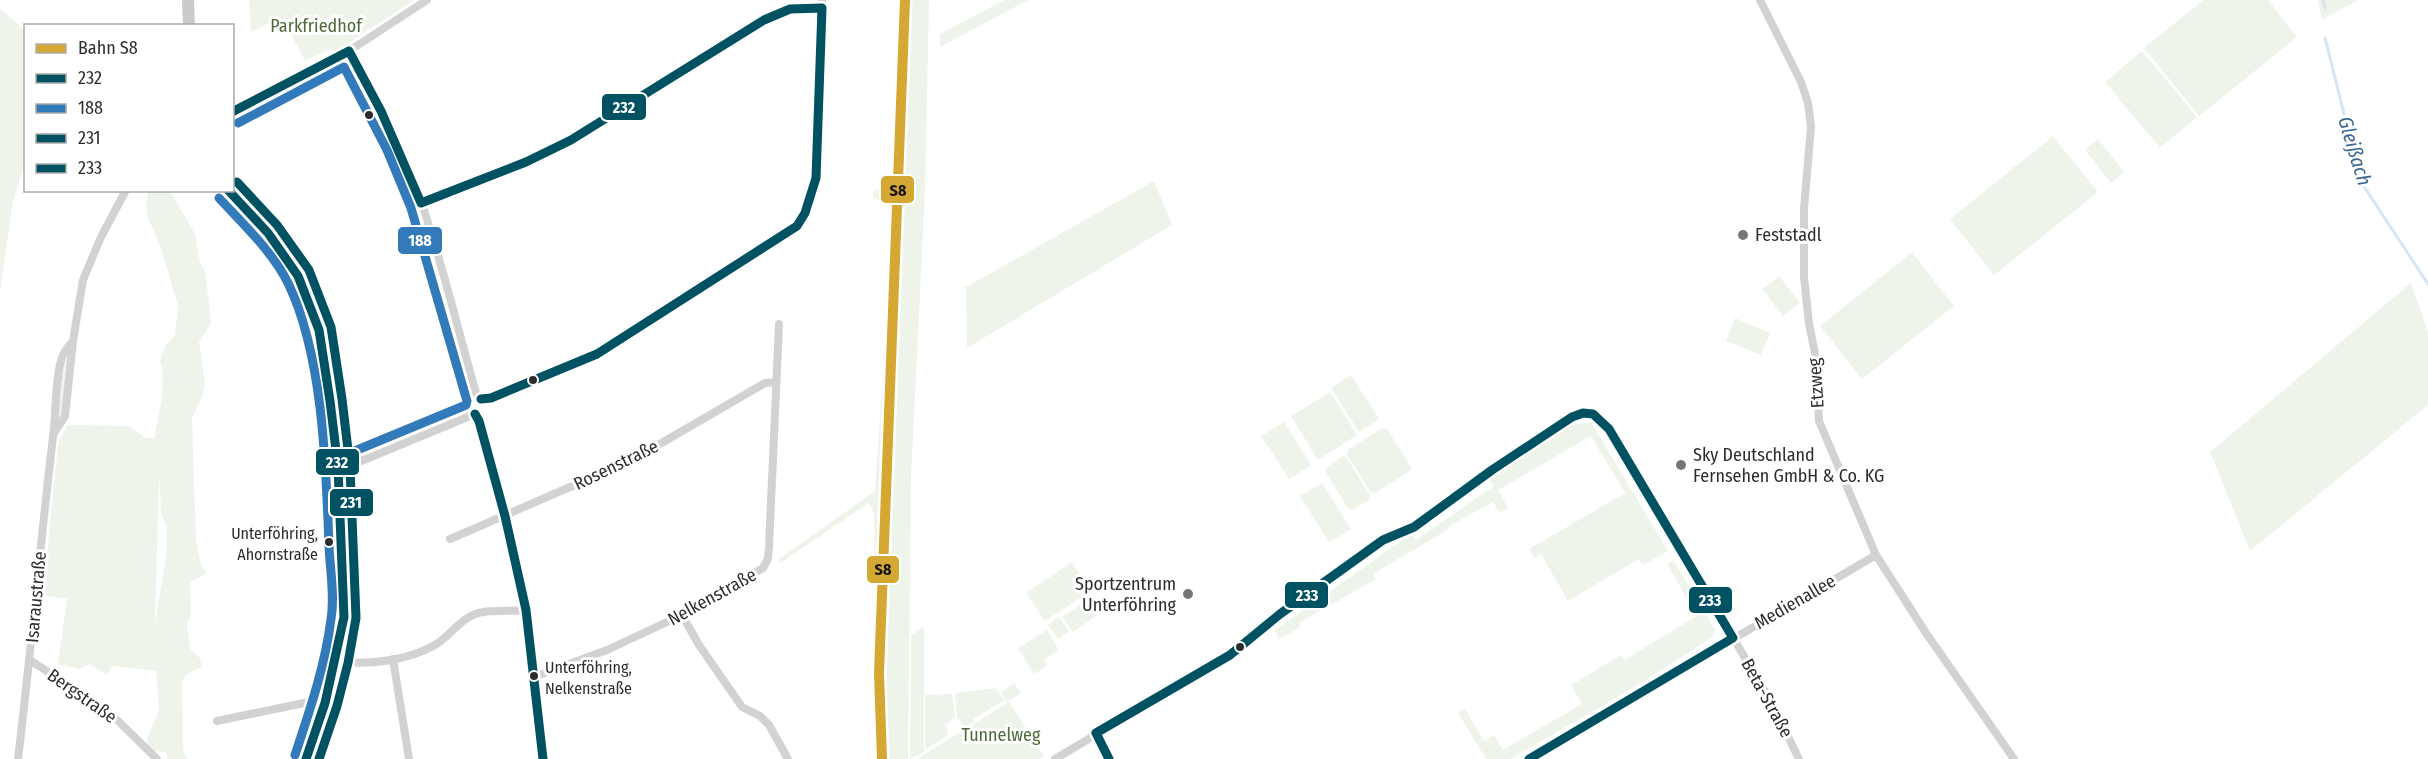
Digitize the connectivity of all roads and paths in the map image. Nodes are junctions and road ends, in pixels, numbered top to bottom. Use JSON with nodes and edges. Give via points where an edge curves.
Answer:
{"nodes":[{"id":1,"x":188,"y":0,"type":"edge"},
{"id":2,"x":427,"y":0,"type":"edge"},
{"id":3,"x":1760,"y":0,"type":"edge"},
{"id":4,"x":822,"y":4,"type":"edge"},
{"id":5,"x":189,"y":24,"type":"edge"},
{"id":6,"x":349,"y":51,"type":"junction"},
{"id":7,"x":234,"y":111,"type":"edge"},
{"id":8,"x":125,"y":192,"type":"edge"},
{"id":9,"x":230,"y":192,"type":"edge"},
{"id":10,"x":421,"y":203,"type":"junction"},
{"id":11,"x":779,"y":324,"type":"dead end"},
{"id":12,"x":776,"y":382,"type":"junction"},
{"id":13,"x":481,"y":399,"type":"junction"},
{"id":14,"x":475,"y":414,"type":"junction"},
{"id":15,"x":338,"y":467,"type":"junction"},
{"id":16,"x":505,"y":516,"type":"junction"},
{"id":17,"x":450,"y":539,"type":"dead end"},
{"id":18,"x":1876,"y":555,"type":"junction"},
{"id":19,"x":526,"y":610,"type":"junction"},
{"id":20,"x":682,"y":615,"type":"junction"},
{"id":21,"x":1733,"y":638,"type":"junction"},
{"id":22,"x":393,"y":659,"type":"junction"},
{"id":23,"x":30,"y":660,"type":"junction"},
{"id":24,"x":336,"y":661,"type":"junction"},
{"id":25,"x":534,"y":677,"type":"junction"},
{"id":26,"x":325,"y":703,"type":"junction"},
{"id":27,"x":217,"y":721,"type":"dead end"},
{"id":28,"x":1096,"y":733,"type":"junction"},
{"id":29,"x":18,"y":759,"type":"edge"},
{"id":30,"x":157,"y":759,"type":"edge"},
{"id":31,"x":306,"y":759,"type":"edge"},
{"id":32,"x":409,"y":759,"type":"edge"},
{"id":33,"x":543,"y":759,"type":"edge"},
{"id":34,"x":788,"y":759,"type":"edge"},
{"id":35,"x":1055,"y":759,"type":"edge"},
{"id":36,"x":1109,"y":759,"type":"edge"},
{"id":37,"x":1529,"y":759,"type":"edge"},
{"id":38,"x":1799,"y":759,"type":"edge"},
{"id":39,"x":2014,"y":759,"type":"edge"}],
"edges":[{"from":1,"to":5,"type":"main road"},
{"from":2,"to":6,"type":"street"},
{"from":3,"to":18,"type":"street","name":"Etzweg","via":[[1808,103],[1811,126],[1804,209],[1804,277],[1817,364],[1819,421]]},
{"from":4,"to":10,"type":"street","via":[[790,9],[764,20],[571,140]]},
{"from":4,"to":13,"type":"street","via":[[816,182],[806,213],[797,226],[597,354]]},
{"from":6,"to":7,"type":"street"},
{"from":6,"to":10,"type":"street","via":[[381,111]]},
{"from":8,"to":23,"type":"street","name":"Isaraustraße","via":[[83,280],[73,341],[60,363]]},
{"from":9,"to":15,"type":"main road","via":[[268,233],[295,271],[309,301],[319,330]]},
{"from":10,"to":13,"type":"street"},
{"from":11,"to":12,"type":"street","name":"Nelkenstraße"},
{"from":12,"to":16,"type":"street","name":"Rosenstraße","via":[[765,383],[646,452]]},
{"from":12,"to":20,"type":"street","name":"Nelkenstraße","via":[[768,559],[754,575]]},
{"from":13,"to":14,"type":"street"},
{"from":14,"to":15,"type":"street","via":[[347,467]]},
{"from":14,"to":16,"type":"street"},
{"from":15,"to":24,"type":"main road","via":[[344,616]]},
{"from":16,"to":17,"type":"street","name":"Rosenstraße"},
{"from":16,"to":19,"type":"street"},
{"from":18,"to":21,"type":"street","name":"Medienallee"},
{"from":18,"to":39,"type":"street","name":"Etzweg"},
{"from":19,"to":22,"type":"street","via":[[471,616],[437,644]]},
{"from":19,"to":25,"type":"street"},
{"from":20,"to":25,"type":"street","name":"Nelkenstraße","via":[[607,651]]},
{"from":20,"to":34,"type":"street","via":[[742,707],[769,725]]},
{"from":21,"to":28,"type":"street","name":"Beta-Straße","via":[[1605,423],[1591,412],[1578,413],[1414,527],[1383,540],[1230,655]]},
{"from":21,"to":37,"type":"street","name":"Medienallee"},
{"from":21,"to":38,"type":"street","name":"Beta-Straße","via":[[1775,708]]},
{"from":22,"to":24,"type":"street"},
{"from":22,"to":32,"type":"street"},
{"from":23,"to":29,"type":"street","name":"Isaraustraße"},
{"from":23,"to":30,"type":"street","name":"Bergstraße","via":[[110,713]]},
{"from":24,"to":26,"type":"main road"},
{"from":25,"to":33,"type":"street"},
{"from":26,"to":27,"type":"street","via":[[309,702]]},
{"from":26,"to":31,"type":"main road"},
{"from":28,"to":35,"type":"street"},
{"from":28,"to":36,"type":"street"}]}
